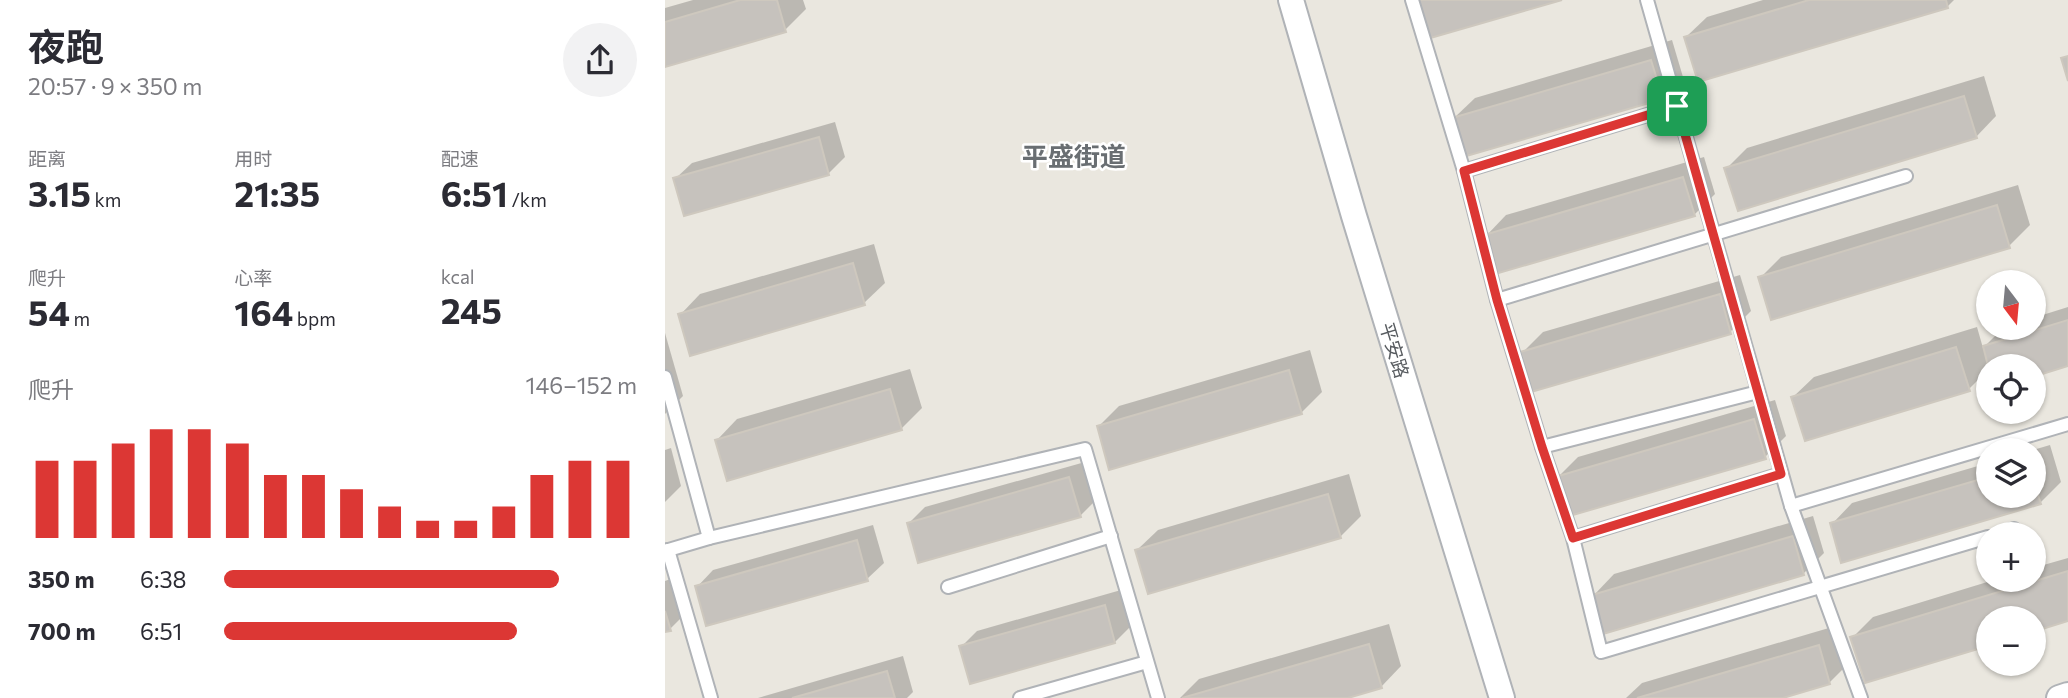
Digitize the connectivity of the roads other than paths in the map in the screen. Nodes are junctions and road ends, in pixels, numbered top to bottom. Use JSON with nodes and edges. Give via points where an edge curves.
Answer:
{"nodes":[{"id":1,"x":1291,"y":0,"type":"edge"},
{"id":2,"x":1412,"y":0,"type":"edge"},
{"id":3,"x":1647,"y":0,"type":"edge"},
{"id":4,"x":1677,"y":106,"type":"junction"},
{"id":5,"x":1464,"y":171,"type":"junction"},
{"id":6,"x":1906,"y":176,"type":"dead end"},
{"id":7,"x":1713,"y":234,"type":"junction"},
{"id":8,"x":1497,"y":300,"type":"junction"},
{"id":9,"x":665,"y":377,"type":"edge"},
{"id":10,"x":1758,"y":392,"type":"junction"},
{"id":11,"x":2068,"y":424,"type":"edge"},
{"id":12,"x":1542,"y":447,"type":"junction"},
{"id":13,"x":1781,"y":474,"type":"junction"},
{"id":14,"x":1791,"y":506,"type":"junction"},
{"id":15,"x":1111,"y":536,"type":"junction"},
{"id":16,"x":709,"y":538,"type":"junction"},
{"id":17,"x":1573,"y":538,"type":"junction"},
{"id":18,"x":1976,"y":541,"type":"edge"},
{"id":19,"x":667,"y":550,"type":"edge"},
{"id":20,"x":948,"y":587,"type":"dead end"},
{"id":21,"x":1821,"y":587,"type":"junction"},
{"id":22,"x":1147,"y":662,"type":"junction"},
{"id":23,"x":2068,"y":695,"type":"edge"},
{"id":24,"x":711,"y":698,"type":"edge"},
{"id":25,"x":1020,"y":698,"type":"edge"},
{"id":26,"x":1158,"y":698,"type":"edge"},
{"id":27,"x":1502,"y":698,"type":"edge"},
{"id":28,"x":1861,"y":698,"type":"edge"},
{"id":29,"x":2059,"y":698,"type":"edge"}],
"edges":[{"from":1,"to":27,"type":"street","name":"平安路"},
{"from":2,"to":5,"type":"lane"},
{"from":3,"to":4,"type":"lane"},
{"from":4,"to":5,"type":"lane"},
{"from":4,"to":7,"type":"lane"},
{"from":5,"to":8,"type":"lane"},
{"from":6,"to":7,"type":"lane"},
{"from":7,"to":8,"type":"lane"},
{"from":7,"to":10,"type":"lane"},
{"from":8,"to":12,"type":"lane"},
{"from":9,"to":16,"type":"lane"},
{"from":10,"to":12,"type":"lane"},
{"from":10,"to":13,"type":"lane"},
{"from":11,"to":14,"type":"lane"},
{"from":12,"to":17,"type":"lane"},
{"from":13,"to":14,"type":"lane"},
{"from":13,"to":17,"type":"lane"},
{"from":14,"to":21,"type":"lane"},
{"from":15,"to":16,"type":"lane","via":[[1085,449]]},
{"from":15,"to":20,"type":"lane"},
{"from":15,"to":22,"type":"lane"},
{"from":16,"to":19,"type":"lane"},
{"from":17,"to":21,"type":"lane","via":[[1601,652]]},
{"from":18,"to":21,"type":"lane"},
{"from":19,"to":24,"type":"lane"},
{"from":21,"to":28,"type":"lane"},
{"from":22,"to":25,"type":"lane"},
{"from":22,"to":26,"type":"lane"},
{"from":23,"to":29,"type":"street"}]}
